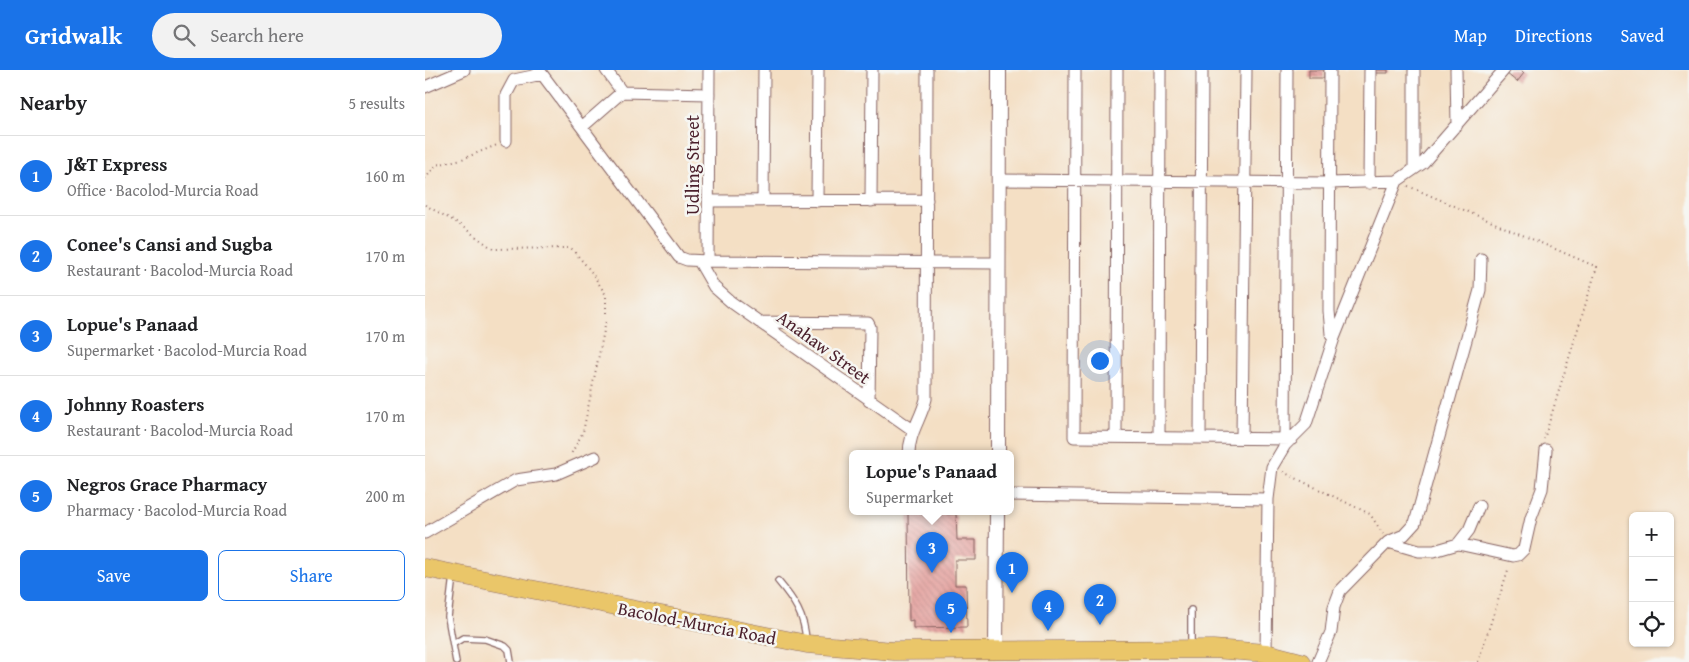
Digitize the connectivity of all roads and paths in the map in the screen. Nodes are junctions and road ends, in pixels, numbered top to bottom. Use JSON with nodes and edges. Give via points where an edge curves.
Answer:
{"nodes":[{"id":1,"x":464,"y":70,"type":"edge"},
{"id":2,"x":607,"y":70,"type":"edge"},
{"id":3,"x":709,"y":70,"type":"edge"},
{"id":4,"x":763,"y":70,"type":"edge"},
{"id":5,"x":818,"y":70,"type":"edge"},
{"id":6,"x":871,"y":70,"type":"edge"},
{"id":7,"x":927,"y":70,"type":"edge"},
{"id":8,"x":999,"y":70,"type":"edge"},
{"id":9,"x":1075,"y":70,"type":"edge"},
{"id":10,"x":1117,"y":70,"type":"edge"},
{"id":11,"x":1160,"y":70,"type":"edge"},
{"id":12,"x":1202,"y":70,"type":"edge"},
{"id":13,"x":1246,"y":70,"type":"edge"},
{"id":14,"x":1287,"y":70,"type":"edge"},
{"id":15,"x":1330,"y":70,"type":"edge"},
{"id":16,"x":1370,"y":70,"type":"edge"},
{"id":17,"x":1414,"y":70,"type":"edge"},
{"id":18,"x":1456,"y":70,"type":"edge"},
{"id":19,"x":1504,"y":70,"type":"edge"},
{"id":20,"x":541,"y":72,"type":"edge"},
{"id":21,"x":425,"y":87,"type":"edge"},
{"id":22,"x":622,"y":92,"type":"junction"},
{"id":23,"x":709,"y":94,"type":"junction"},
{"id":24,"x":1457,"y":125,"type":"junction"},
{"id":25,"x":582,"y":127,"type":"junction"},
{"id":26,"x":506,"y":142,"type":"joint"},
{"id":27,"x":1414,"y":169,"type":"junction"},
{"id":28,"x":425,"y":179,"type":"edge"},
{"id":29,"x":999,"y":180,"type":"junction"},
{"id":30,"x":1074,"y":181,"type":"junction"},
{"id":31,"x":1397,"y":181,"type":"junction"},
{"id":32,"x":1117,"y":182,"type":"junction"},
{"id":33,"x":1160,"y":183,"type":"junction"},
{"id":34,"x":1202,"y":183,"type":"junction"},
{"id":35,"x":1246,"y":183,"type":"junction"},
{"id":36,"x":1287,"y":183,"type":"junction"},
{"id":37,"x":1330,"y":183,"type":"junction"},
{"id":38,"x":1369,"y":183,"type":"junction"},
{"id":39,"x":763,"y":200,"type":"junction"},
{"id":40,"x":927,"y":200,"type":"junction"},
{"id":41,"x":710,"y":201,"type":"junction"},
{"id":42,"x":817,"y":201,"type":"junction"},
{"id":43,"x":871,"y":201,"type":"junction"},
{"id":44,"x":425,"y":205,"type":"edge"},
{"id":45,"x":1481,"y":259,"type":"dead end"},
{"id":46,"x":704,"y":261,"type":"junction"},
{"id":47,"x":927,"y":261,"type":"junction"},
{"id":48,"x":998,"y":263,"type":"junction"},
{"id":49,"x":759,"y":322,"type":"junction"},
{"id":50,"x":1335,"y":338,"type":"junction"},
{"id":51,"x":869,"y":401,"type":"junction"},
{"id":52,"x":913,"y":430,"type":"junction"},
{"id":53,"x":1116,"y":436,"type":"junction"},
{"id":54,"x":1159,"y":437,"type":"junction"},
{"id":55,"x":1200,"y":437,"type":"junction"},
{"id":56,"x":1242,"y":437,"type":"junction"},
{"id":57,"x":1288,"y":438,"type":"junction"},
{"id":58,"x":1544,"y":448,"type":"joint"},
{"id":59,"x":910,"y":450,"type":"edge"},
{"id":60,"x":998,"y":450,"type":"edge"},
{"id":61,"x":595,"y":457,"type":"dead end"},
{"id":62,"x":1272,"y":467,"type":"junction"},
{"id":63,"x":565,"y":470,"type":"junction"},
{"id":64,"x":1014,"y":495,"type":"edge"},
{"id":65,"x":1268,"y":499,"type":"junction"},
{"id":66,"x":1479,"y":506,"type":"dead end"},
{"id":67,"x":997,"y":515,"type":"edge"},
{"id":68,"x":425,"y":533,"type":"edge"},
{"id":69,"x":1388,"y":542,"type":"junction"},
{"id":70,"x":1458,"y":544,"type":"junction"},
{"id":71,"x":1513,"y":556,"type":"junction"},
{"id":72,"x":425,"y":568,"type":"edge"},
{"id":73,"x":453,"y":574,"type":"junction"},
{"id":74,"x":778,"y":581,"type":"dead end"},
{"id":75,"x":1191,"y":610,"type":"dead end"},
{"id":76,"x":453,"y":644,"type":"junction"},
{"id":77,"x":807,"y":644,"type":"junction"},
{"id":78,"x":995,"y":649,"type":"junction"},
{"id":79,"x":1191,"y":649,"type":"junction"},
{"id":80,"x":1266,"y":653,"type":"junction"},
{"id":81,"x":893,"y":656,"type":"edge"},
{"id":82,"x":456,"y":662,"type":"edge"},
{"id":83,"x":511,"y":662,"type":"edge"},
{"id":84,"x":1301,"y":662,"type":"edge"},
{"id":85,"x":1318,"y":662,"type":"edge"},
{"id":86,"x":1478,"y":662,"type":"edge"}],
"edges":[{"from":1,"to":21,"type":"street"},
{"from":2,"to":22,"type":"street"},
{"from":3,"to":23,"type":"street","name":"Udling Street"},
{"from":4,"to":39,"type":"street"},
{"from":5,"to":42,"type":"street"},
{"from":6,"to":43,"type":"street"},
{"from":7,"to":40,"type":"street"},
{"from":8,"to":29,"type":"street"},
{"from":9,"to":30,"type":"street"},
{"from":10,"to":32,"type":"street"},
{"from":11,"to":33,"type":"street"},
{"from":12,"to":34,"type":"street"},
{"from":13,"to":35,"type":"street"},
{"from":14,"to":36,"type":"street"},
{"from":15,"to":37,"type":"street"},
{"from":16,"to":38,"type":"street"},
{"from":17,"to":27,"type":"street"},
{"from":18,"to":24,"type":"street"},
{"from":19,"to":24,"type":"street"},
{"from":20,"to":25,"type":"street"},
{"from":20,"to":26,"type":"street","via":[[514,80],[508,89]]},
{"from":22,"to":23,"type":"street"},
{"from":22,"to":25,"type":"street"},
{"from":23,"to":41,"type":"street","name":"Udling Street"},
{"from":24,"to":27,"type":"street"},
{"from":25,"to":46,"type":"street","via":[[679,257]]},
{"from":26,"to":28,"type":"path","via":[[436,165]]},
{"from":27,"to":31,"type":"street"},
{"from":29,"to":30,"type":"street"},
{"from":29,"to":48,"type":"street"},
{"from":30,"to":32,"type":"street"},
{"from":30,"to":53,"type":"street","via":[[1074,437]]},
{"from":31,"to":38,"type":"street"},
{"from":31,"to":50,"type":"street"},
{"from":31,"to":58,"type":"path","via":[[1597,267]]},
{"from":32,"to":33,"type":"street"},
{"from":32,"to":53,"type":"street"},
{"from":33,"to":34,"type":"street"},
{"from":33,"to":54,"type":"street"},
{"from":34,"to":35,"type":"street"},
{"from":34,"to":55,"type":"street"},
{"from":35,"to":36,"type":"street"},
{"from":35,"to":56,"type":"street"},
{"from":36,"to":37,"type":"street"},
{"from":36,"to":57,"type":"street"},
{"from":37,"to":38,"type":"street"},
{"from":37,"to":50,"type":"street","via":[[1329,311],[1331,334]]},
{"from":39,"to":41,"type":"street"},
{"from":39,"to":42,"type":"street"},
{"from":40,"to":43,"type":"street"},
{"from":40,"to":47,"type":"street"},
{"from":41,"to":46,"type":"street","name":"Udling Street"},
{"from":42,"to":43,"type":"street"},
{"from":44,"to":63,"type":"path","via":[[493,248],[571,248],[606,295],[603,347],[583,432]]},
{"from":45,"to":69,"type":"street","via":[[1480,290],[1415,522],[1404,535]]},
{"from":46,"to":47,"type":"street"},
{"from":46,"to":49,"type":"street","name":"Anahaw Street","via":[[714,287]]},
{"from":47,"to":48,"type":"street"},
{"from":47,"to":52,"type":"street","via":[[926,399]]},
{"from":48,"to":60,"type":"street"},
{"from":49,"to":51,"type":"street","name":"Anahaw Street"},
{"from":49,"to":51,"type":"street","via":[[868,323]]},
{"from":50,"to":57,"type":"street","via":[[1306,424]]},
{"from":51,"to":52,"type":"street","name":"Anahaw Street"},
{"from":52,"to":59,"type":"street"},
{"from":53,"to":54,"type":"street"},
{"from":54,"to":55,"type":"street"},
{"from":55,"to":56,"type":"street"},
{"from":56,"to":57,"type":"street"},
{"from":57,"to":62,"type":"street"},
{"from":58,"to":71,"type":"street","via":[[1542,488],[1524,549]]},
{"from":61,"to":63,"type":"street"},
{"from":62,"to":65,"type":"street"},
{"from":62,"to":69,"type":"path","via":[[1370,514]]},
{"from":63,"to":68,"type":"street","via":[[516,480]]},
{"from":64,"to":65,"type":"street"},
{"from":65,"to":80,"type":"street"},
{"from":66,"to":70,"type":"street","via":[[1469,530]]},
{"from":67,"to":78,"type":"street"},
{"from":69,"to":70,"type":"street","via":[[1419,551],[1434,551]]},
{"from":69,"to":85,"type":"street","via":[[1340,591],[1331,632]]},
{"from":70,"to":71,"type":"street"},
{"from":71,"to":86,"type":"path"},
{"from":72,"to":73,"type":"main road","name":"Bacolod-Murcia Road"},
{"from":73,"to":76,"type":"lane","via":[[448,617]]},
{"from":73,"to":77,"type":"main road","name":"Bacolod-Murcia Road"},
{"from":74,"to":77,"type":"lane","via":[[797,603],[806,628]]},
{"from":75,"to":79,"type":"lane"},
{"from":76,"to":82,"type":"lane"},
{"from":76,"to":83,"type":"lane","via":[[463,638],[485,639],[505,646]]},
{"from":77,"to":81,"type":"main road","name":"Bacolod-Murcia Road"},
{"from":78,"to":79,"type":"main road","name":"Bacolod-Murcia Road"},
{"from":78,"to":81,"type":"main road","name":"Bacolod-Murcia Road"},
{"from":79,"to":80,"type":"main road","name":"Bacolod-Murcia Road"},
{"from":80,"to":84,"type":"main road","name":"Bacolod-Murcia Road"}]}
